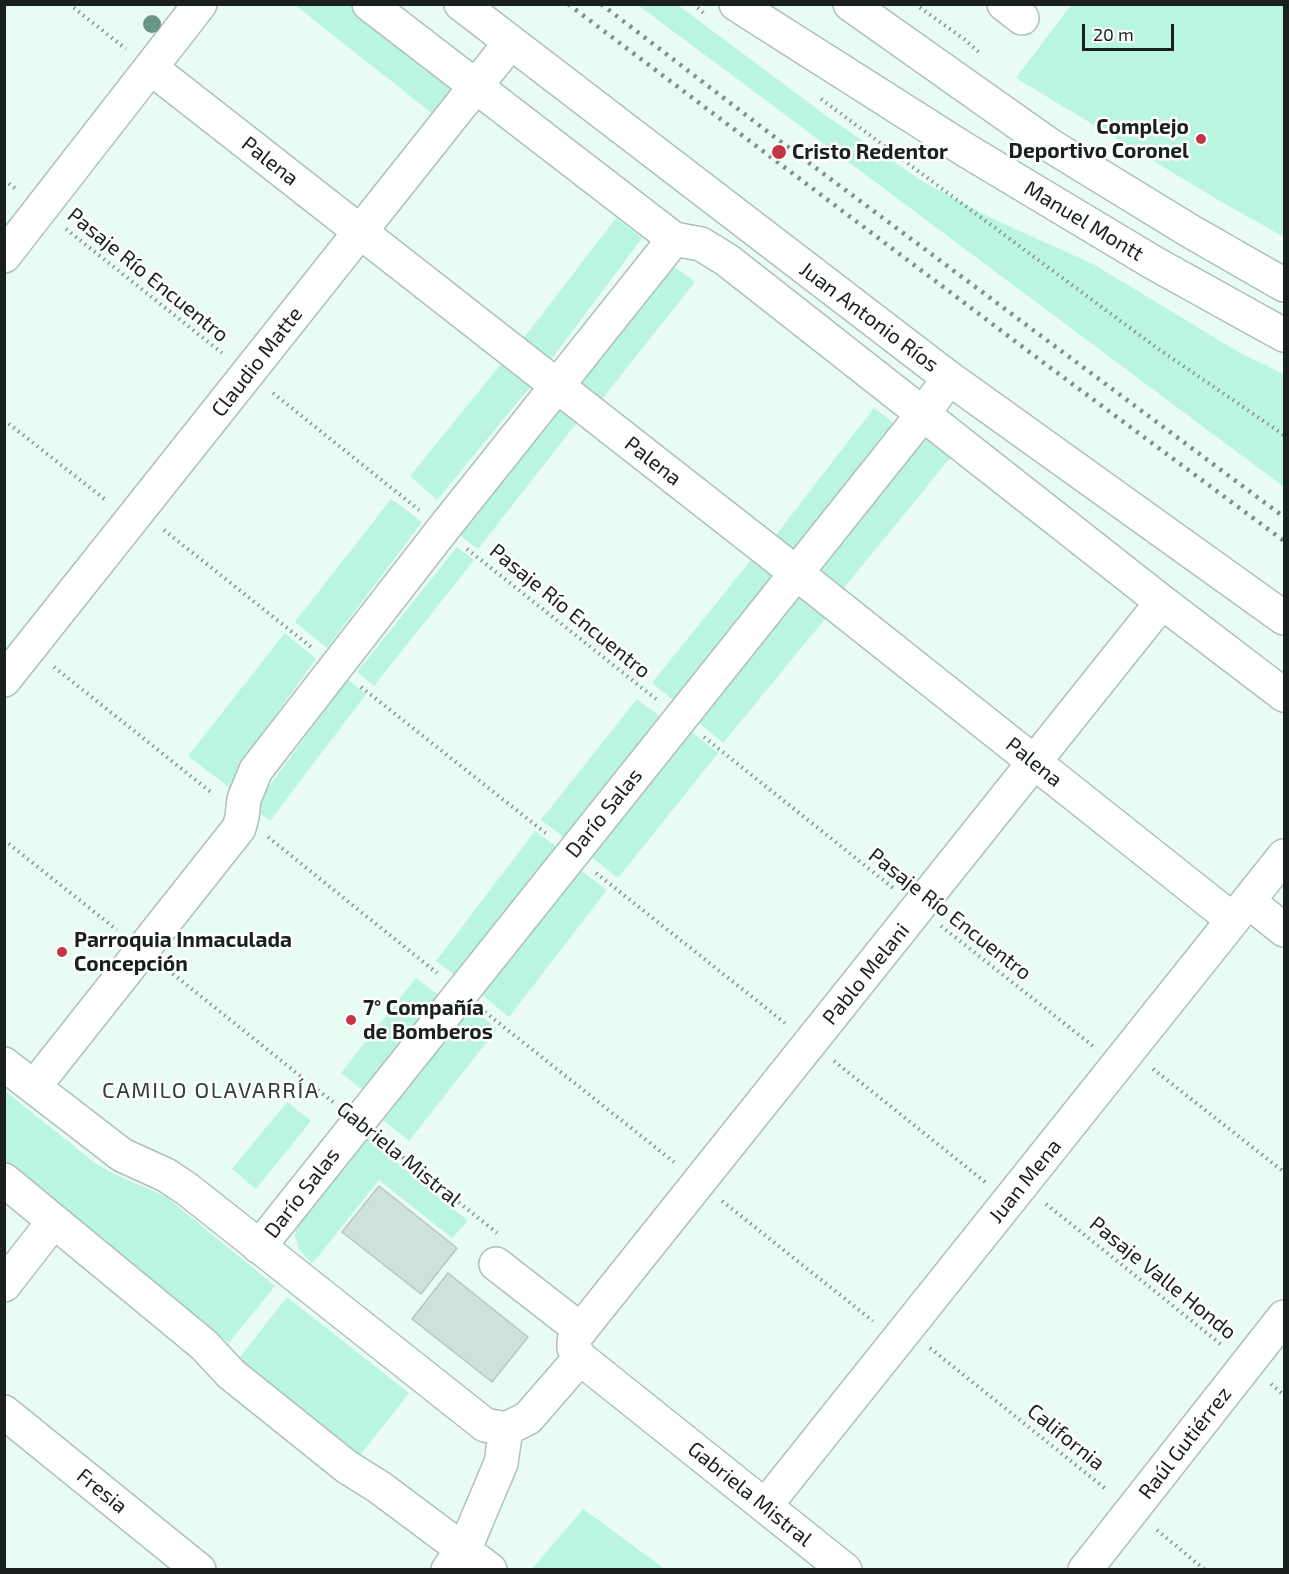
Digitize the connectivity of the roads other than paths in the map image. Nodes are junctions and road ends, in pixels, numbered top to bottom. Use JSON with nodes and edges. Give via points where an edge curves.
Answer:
{"nodes":[{"id":1,"x":200,"y":4,"type":"edge"},
{"id":2,"x":369,"y":4,"type":"edge"},
{"id":3,"x":462,"y":4,"type":"edge"},
{"id":4,"x":767,"y":4,"type":"edge"},
{"id":5,"x":850,"y":4,"type":"edge"},
{"id":6,"x":723,"y":11,"type":"edge"},
{"id":7,"x":510,"y":43,"type":"junction"},
{"id":8,"x":151,"y":68,"type":"junction"},
{"id":9,"x":476,"y":86,"type":"junction"},
{"id":10,"x":360,"y":232,"type":"junction"},
{"id":11,"x":674,"y":239,"type":"junction"},
{"id":12,"x":4,"y":256,"type":"edge"},
{"id":13,"x":1284,"y":285,"type":"edge"},
{"id":14,"x":1284,"y":315,"type":"edge"},
{"id":15,"x":1284,"y":335,"type":"edge"},
{"id":16,"x":949,"y":378,"type":"junction"},
{"id":17,"x":556,"y":385,"type":"junction"},
{"id":18,"x":923,"y":414,"type":"junction"},
{"id":19,"x":795,"y":572,"type":"junction"},
{"id":20,"x":1162,"y":602,"type":"junction"},
{"id":21,"x":1284,"y":618,"type":"edge"},
{"id":22,"x":4,"y":680,"type":"edge"},
{"id":23,"x":1284,"y":695,"type":"edge"},
{"id":24,"x":1035,"y":763,"type":"junction"},
{"id":25,"x":1284,"y":856,"type":"edge"},
{"id":26,"x":1241,"y":911,"type":"junction"},
{"id":27,"x":1284,"y":930,"type":"edge"},
{"id":28,"x":4,"y":1064,"type":"edge"},
{"id":29,"x":34,"y":1087,"type":"junction"},
{"id":30,"x":4,"y":1180,"type":"edge"},
{"id":31,"x":54,"y":1221,"type":"junction"},
{"id":32,"x":259,"y":1247,"type":"junction"},
{"id":33,"x":500,"y":1251,"type":"road end"},
{"id":34,"x":4,"y":1285,"type":"edge"},
{"id":35,"x":1284,"y":1317,"type":"edge"},
{"id":36,"x":578,"y":1345,"type":"junction"},
{"id":37,"x":4,"y":1412,"type":"edge"},
{"id":38,"x":506,"y":1429,"type":"junction"},
{"id":39,"x":765,"y":1506,"type":"junction"},
{"id":40,"x":455,"y":1560,"type":"edge"},
{"id":41,"x":199,"y":1569,"type":"edge"},
{"id":42,"x":490,"y":1569,"type":"edge"},
{"id":43,"x":845,"y":1569,"type":"edge"},
{"id":44,"x":1085,"y":1569,"type":"edge"}],
"edges":[{"from":1,"to":8,"type":"street"},
{"from":2,"to":9,"type":"street"},
{"from":3,"to":7,"type":"street","name":"Juan Antonio Ríos"},
{"from":4,"to":14,"type":"street","name":"Manuel Montt","via":[[998,149]]},
{"from":5,"to":13,"type":"street","via":[[1048,144]]},
{"from":6,"to":15,"type":"street","name":"Manuel Montt"},
{"from":7,"to":9,"type":"street","name":"Claudio Matte"},
{"from":7,"to":16,"type":"street","name":"Juan Antonio Ríos"},
{"from":8,"to":10,"type":"street","name":"Palena"},
{"from":8,"to":12,"type":"street"},
{"from":9,"to":10,"type":"street","name":"Claudio Matte"},
{"from":9,"to":11,"type":"street"},
{"from":10,"to":17,"type":"street","name":"Palena"},
{"from":10,"to":22,"type":"street","name":"Claudio Matte"},
{"from":11,"to":17,"type":"street"},
{"from":11,"to":18,"type":"street","via":[[701,244],[727,260]]},
{"from":16,"to":18,"type":"street","name":"Darío Salas"},
{"from":16,"to":21,"type":"street","name":"Juan Antonio Ríos"},
{"from":17,"to":19,"type":"street","name":"Palena"},
{"from":17,"to":29,"type":"street","via":[[256,770],[244,799],[239,828]]},
{"from":18,"to":19,"type":"street","name":"Darío Salas"},
{"from":18,"to":20,"type":"street"},
{"from":19,"to":24,"type":"street","name":"Palena"},
{"from":19,"to":32,"type":"street","name":"Darío Salas"},
{"from":20,"to":23,"type":"street"},
{"from":20,"to":24,"type":"street","name":"Pablo Melani"},
{"from":24,"to":26,"type":"street","name":"Palena"},
{"from":24,"to":36,"type":"street","name":"Pablo Melani"},
{"from":25,"to":26,"type":"street","name":"Juan Mena"},
{"from":26,"to":27,"type":"street","name":"Palena"},
{"from":26,"to":39,"type":"street","name":"Juan Mena"},
{"from":28,"to":29,"type":"street"},
{"from":29,"to":32,"type":"street","via":[[122,1155],[187,1188]]},
{"from":30,"to":31,"type":"street"},
{"from":31,"to":34,"type":"street"},
{"from":31,"to":40,"type":"street","via":[[204,1345],[225,1369],[347,1467],[379,1487]]},
{"from":32,"to":38,"type":"street","via":[[478,1422]]},
{"from":33,"to":36,"type":"street","name":"Gabriela Mistral"},
{"from":35,"to":44,"type":"street","name":"Raúl Gutiérrez"},
{"from":36,"to":38,"type":"street","name":"Pablo Melani","via":[[528,1418]]},
{"from":36,"to":39,"type":"street","name":"Gabriela Mistral"},
{"from":37,"to":41,"type":"street","name":"Fresia"},
{"from":38,"to":40,"type":"street","via":[[501,1463],[468,1541]]},
{"from":39,"to":43,"type":"street","name":"Gabriela Mistral"},
{"from":40,"to":42,"type":"street"}]}
